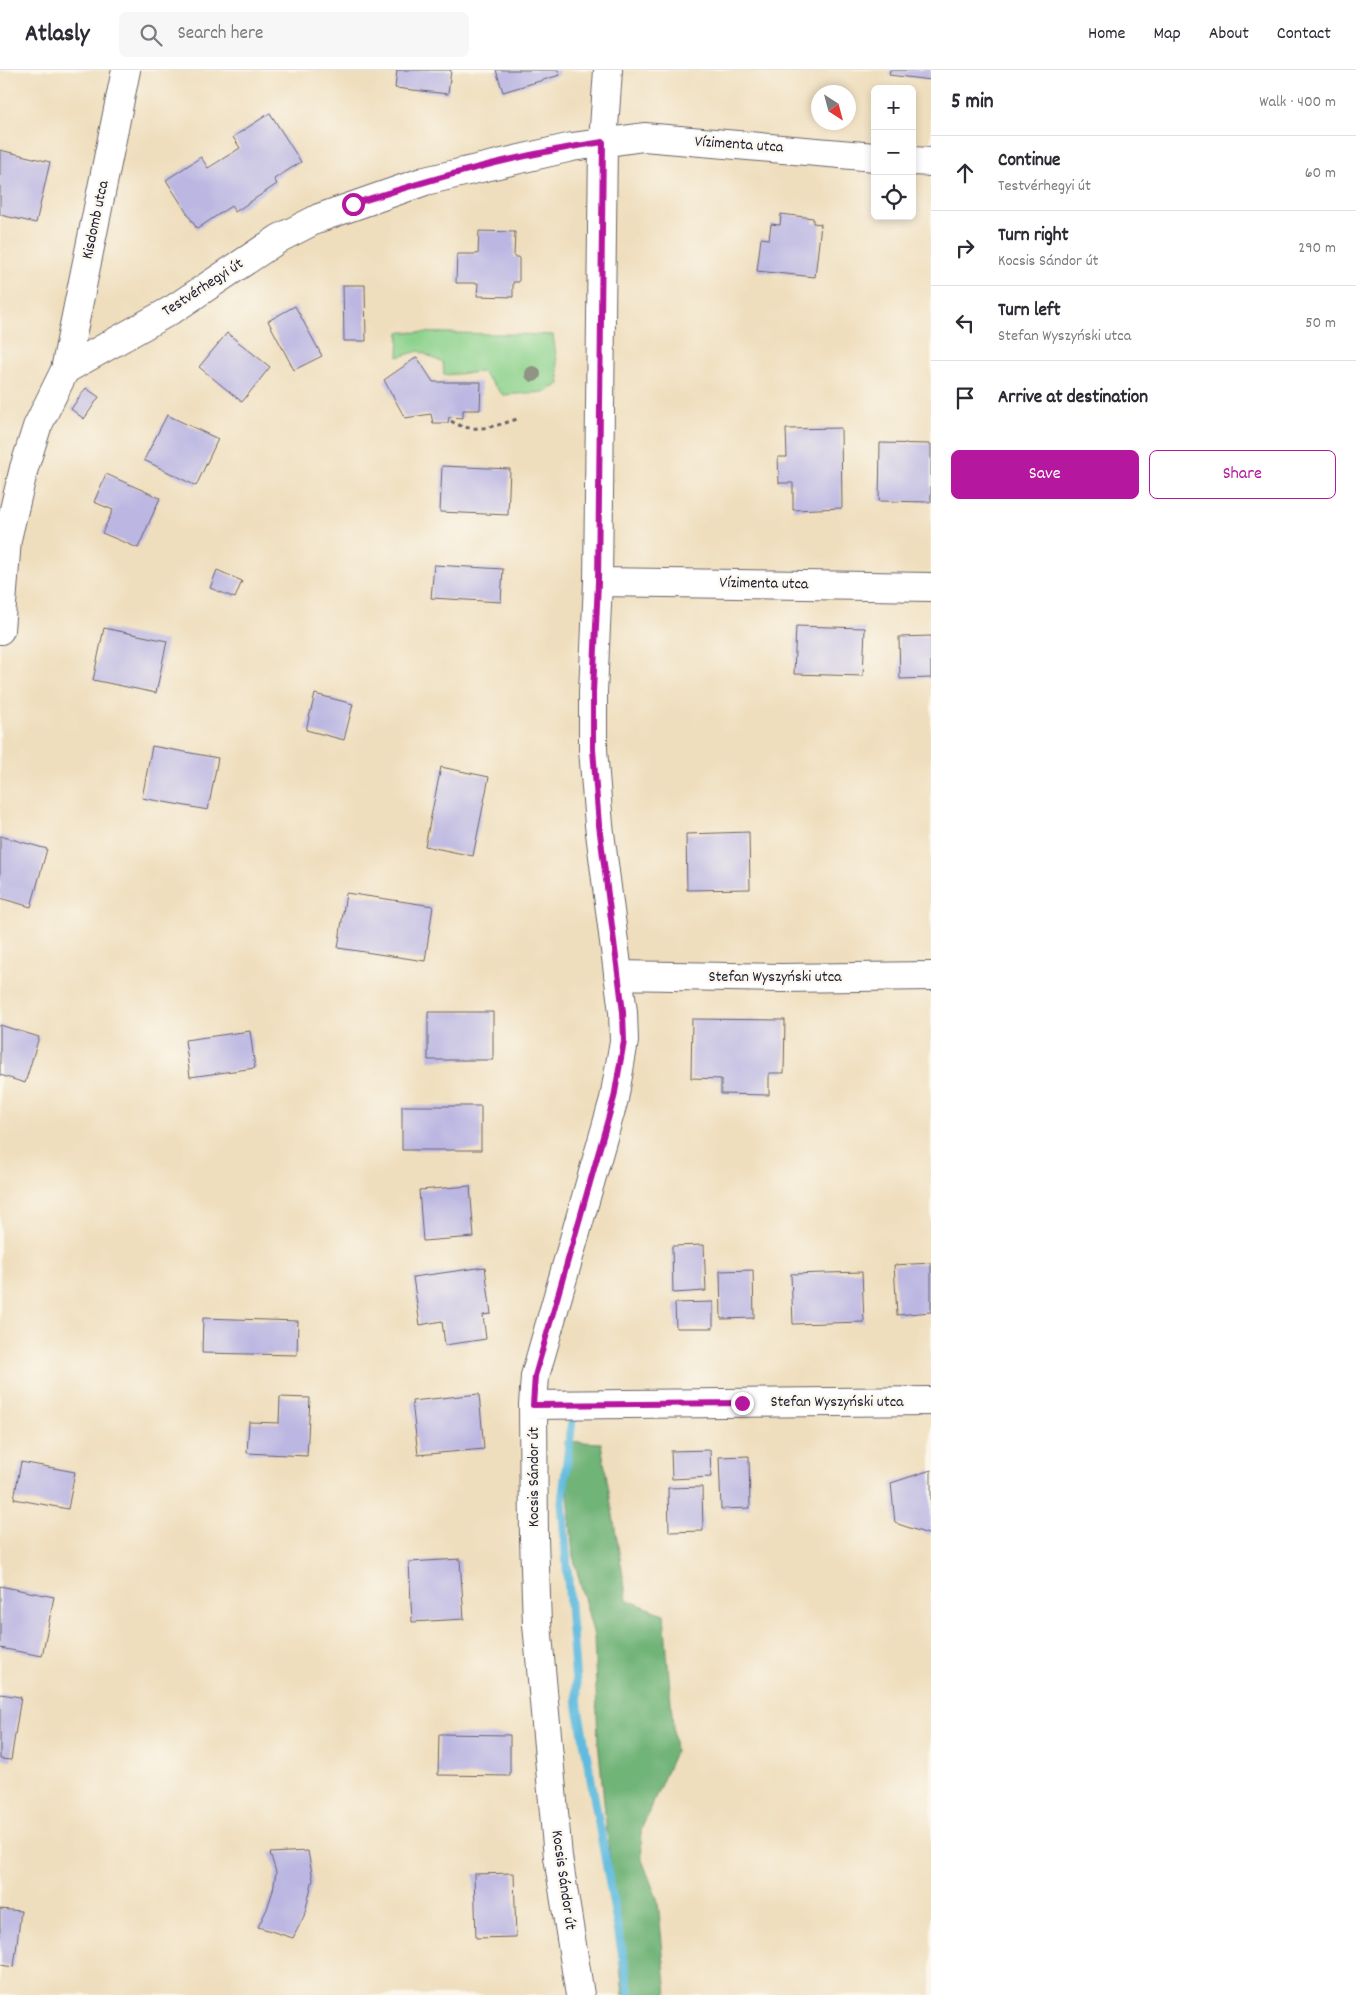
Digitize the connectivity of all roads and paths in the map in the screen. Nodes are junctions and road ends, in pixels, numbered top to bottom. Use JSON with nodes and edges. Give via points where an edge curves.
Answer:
{"nodes":[{"id":1,"x":126,"y":70,"type":"edge"},
{"id":2,"x":608,"y":70,"type":"edge"},
{"id":3,"x":603,"y":142,"type":"junction"},
{"id":4,"x":871,"y":157,"type":"edge"},
{"id":5,"x":916,"y":161,"type":"edge"},
{"id":6,"x":931,"y":162,"type":"edge"},
{"id":7,"x":65,"y":370,"type":"junction"},
{"id":8,"x":520,"y":418,"type":"dead end"},
{"id":9,"x":450,"y":420,"type":"dead end"},
{"id":10,"x":4,"y":538,"type":"edge"},
{"id":11,"x":598,"y":582,"type":"junction"},
{"id":12,"x":931,"y":587,"type":"edge"},
{"id":13,"x":0,"y":630,"type":"edge"},
{"id":14,"x":618,"y":975,"type":"junction"},
{"id":15,"x":931,"y":976,"type":"edge"},
{"id":16,"x":931,"y":1401,"type":"edge"},
{"id":17,"x":533,"y":1405,"type":"junction"},
{"id":18,"x":580,"y":1995,"type":"edge"}],
"edges":[{"from":1,"to":7,"type":"street","name":"Kisdomb utca"},
{"from":2,"to":3,"type":"street","name":"Kocsis Sándor út"},
{"from":3,"to":4,"type":"street","name":"Vízimenta utca","via":[[644,137]]},
{"from":3,"to":7,"type":"street","name":"Testvérhegyi út","via":[[425,181],[319,218],[280,238],[175,308]]},
{"from":3,"to":11,"type":"street","name":"Kocsis Sándor út"},
{"from":5,"to":6,"type":"street"},
{"from":7,"to":10,"type":"street","via":[[37,427]]},
{"from":8,"to":9,"type":"path","via":[[486,428],[469,428]]},
{"from":10,"to":13,"type":"street"},
{"from":11,"to":12,"type":"street","name":"Vízimenta utca"},
{"from":11,"to":14,"type":"street","name":"Kocsis Sándor út","via":[[593,749]]},
{"from":14,"to":15,"type":"street","name":"Stefan Wyszyński utca"},
{"from":14,"to":17,"type":"street","name":"Kocsis Sándor út","via":[[624,1041],[614,1098],[535,1376]]},
{"from":16,"to":17,"type":"street","name":"Stefan Wyszyński utca"},
{"from":17,"to":18,"type":"street","name":"Kocsis Sándor út","via":[[538,1624],[558,1857]]}]}
